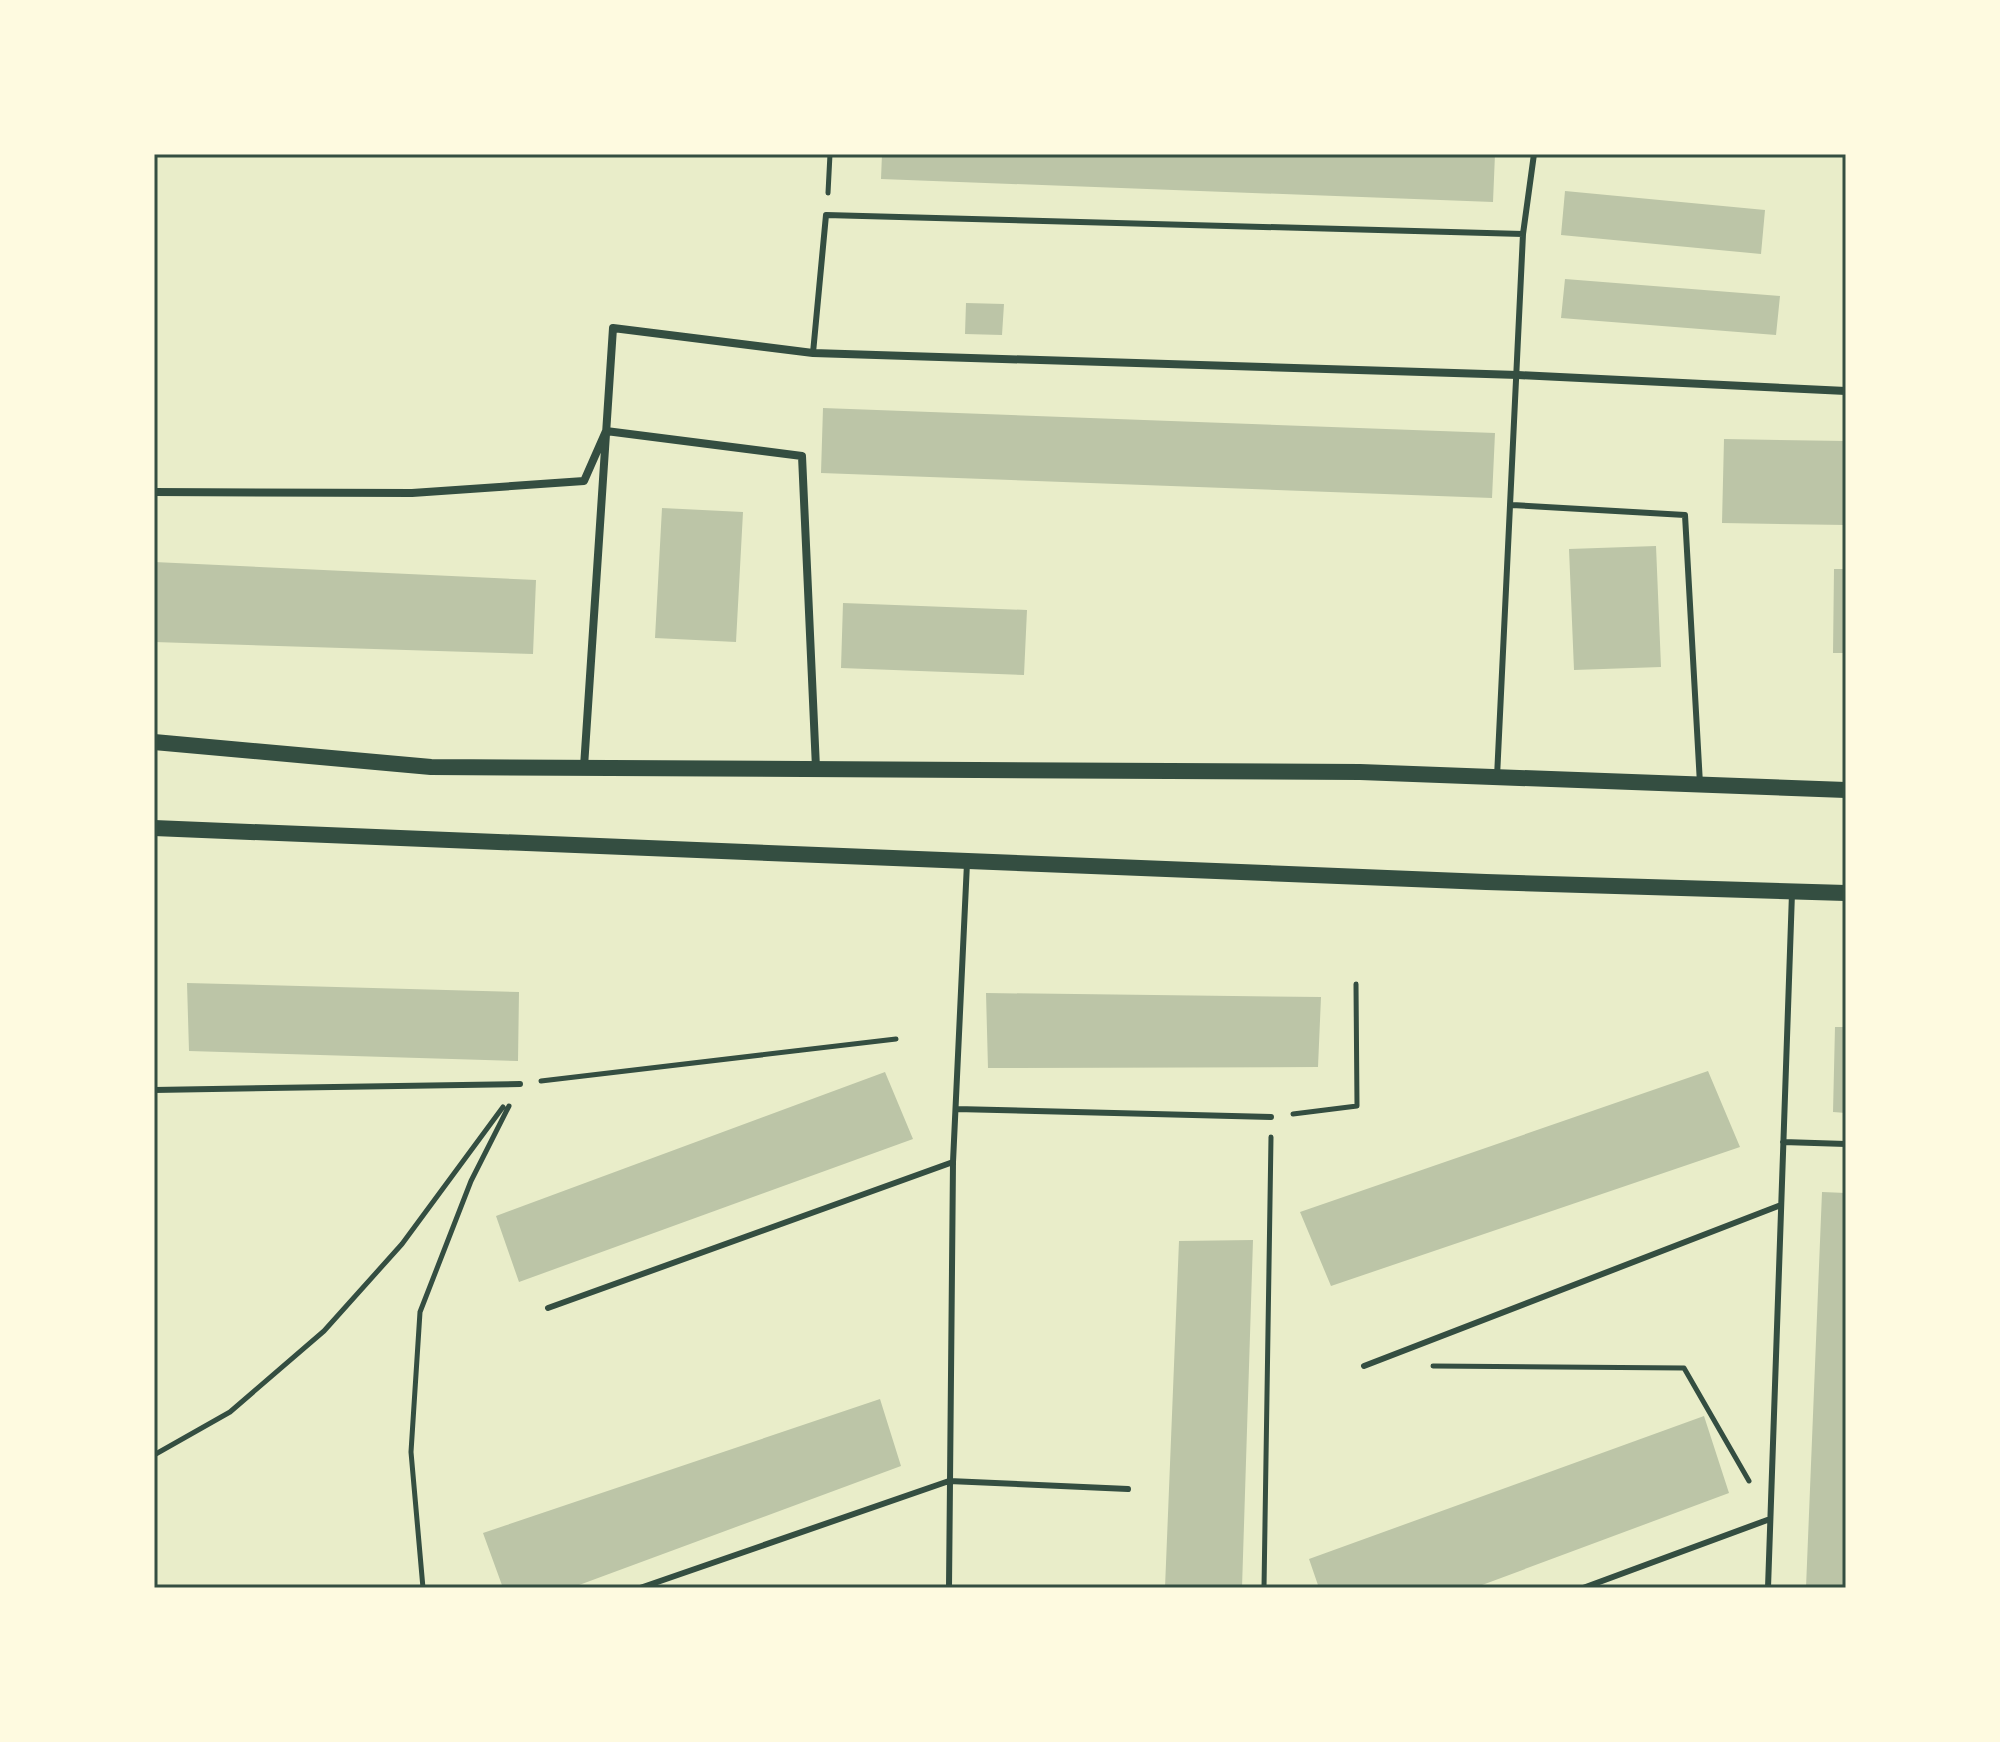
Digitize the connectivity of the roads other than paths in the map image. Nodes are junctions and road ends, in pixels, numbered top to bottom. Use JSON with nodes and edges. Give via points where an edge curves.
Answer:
{"nodes":[{"id":1,"x":1534,"y":154,"type":"edge"},
{"id":2,"x":1523,"y":234,"type":"junction"},
{"id":3,"x":813,"y":353,"type":"junction"},
{"id":4,"x":1518,"y":375,"type":"junction"},
{"id":5,"x":1846,"y":391,"type":"edge"},
{"id":6,"x":606,"y":431,"type":"junction"},
{"id":7,"x":154,"y":492,"type":"edge"},
{"id":8,"x":1512,"y":505,"type":"junction"},
{"id":9,"x":154,"y":742,"type":"edge"},
{"id":10,"x":584,"y":767,"type":"junction"},
{"id":11,"x":816,"y":769,"type":"junction"},
{"id":12,"x":1497,"y":777,"type":"junction"},
{"id":13,"x":1700,"y":784,"type":"junction"},
{"id":14,"x":1846,"y":790,"type":"edge"},
{"id":15,"x":154,"y":828,"type":"edge"},
{"id":16,"x":967,"y":859,"type":"junction"},
{"id":17,"x":1792,"y":893,"type":"junction"},
{"id":18,"x":1846,"y":893,"type":"edge"},
{"id":19,"x":520,"y":1084,"type":"road end"},
{"id":20,"x":154,"y":1090,"type":"edge"},
{"id":21,"x":956,"y":1109,"type":"junction"},
{"id":22,"x":1271,"y":1117,"type":"road end"},
{"id":23,"x":1783,"y":1142,"type":"junction"},
{"id":24,"x":1846,"y":1144,"type":"edge"},
{"id":25,"x":953,"y":1162,"type":"junction"},
{"id":26,"x":1781,"y":1205,"type":"junction"},
{"id":27,"x":548,"y":1308,"type":"dead end"},
{"id":28,"x":1364,"y":1366,"type":"dead end"},
{"id":29,"x":949,"y":1481,"type":"junction"},
{"id":30,"x":1128,"y":1489,"type":"dead end"},
{"id":31,"x":1770,"y":1519,"type":"junction"},
{"id":32,"x":640,"y":1588,"type":"edge"},
{"id":33,"x":949,"y":1588,"type":"edge"},
{"id":34,"x":1583,"y":1588,"type":"edge"},
{"id":35,"x":1768,"y":1588,"type":"edge"}],
"edges":[{"from":1,"to":2,"type":"lane"},
{"from":2,"to":3,"type":"lane","via":[[826,215]]},
{"from":2,"to":4,"type":"lane"},
{"from":3,"to":4,"type":"street"},
{"from":3,"to":6,"type":"street","via":[[613,328]]},
{"from":4,"to":5,"type":"street"},
{"from":4,"to":8,"type":"lane"},
{"from":6,"to":7,"type":"street","via":[[584,481],[412,493]]},
{"from":6,"to":10,"type":"street"},
{"from":6,"to":11,"type":"street","via":[[802,456]]},
{"from":8,"to":12,"type":"lane"},
{"from":8,"to":13,"type":"lane","via":[[1685,515]]},
{"from":9,"to":10,"type":"main road","via":[[431,767]]},
{"from":10,"to":11,"type":"main road"},
{"from":11,"to":12,"type":"main road"},
{"from":12,"to":13,"type":"main road"},
{"from":13,"to":14,"type":"main road"},
{"from":15,"to":16,"type":"main road"},
{"from":16,"to":17,"type":"main road"},
{"from":16,"to":21,"type":"lane"},
{"from":17,"to":18,"type":"main road"},
{"from":17,"to":23,"type":"lane"},
{"from":19,"to":20,"type":"lane"},
{"from":21,"to":22,"type":"lane"},
{"from":21,"to":25,"type":"lane"},
{"from":23,"to":24,"type":"lane"},
{"from":23,"to":26,"type":"lane"},
{"from":25,"to":27,"type":"lane"},
{"from":25,"to":29,"type":"lane"},
{"from":26,"to":28,"type":"lane"},
{"from":26,"to":31,"type":"lane"},
{"from":29,"to":30,"type":"lane"},
{"from":29,"to":32,"type":"lane"},
{"from":29,"to":33,"type":"lane"},
{"from":31,"to":34,"type":"lane"},
{"from":31,"to":35,"type":"lane"}]}
